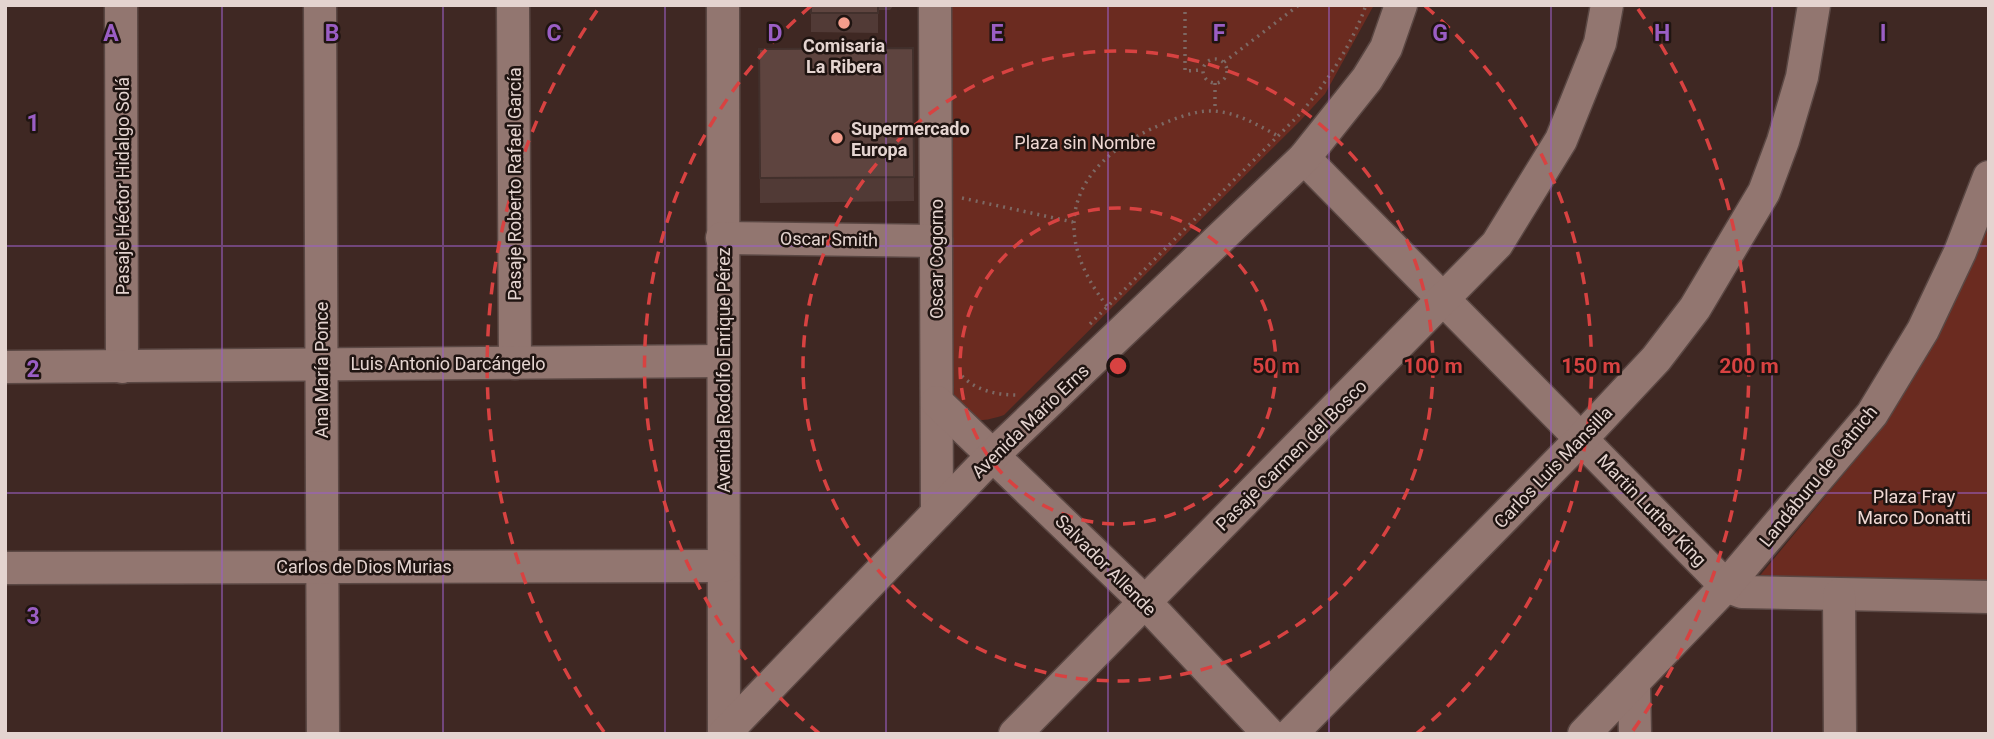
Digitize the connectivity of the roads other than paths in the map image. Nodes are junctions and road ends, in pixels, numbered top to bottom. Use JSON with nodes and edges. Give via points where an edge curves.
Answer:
{"nodes":[{"id":1,"x":121,"y":5,"type":"edge"},
{"id":2,"x":320,"y":5,"type":"edge"},
{"id":3,"x":513,"y":5,"type":"edge"},
{"id":4,"x":723,"y":5,"type":"edge"},
{"id":5,"x":935,"y":5,"type":"edge"},
{"id":6,"x":1401,"y":5,"type":"edge"},
{"id":7,"x":1607,"y":5,"type":"edge"},
{"id":8,"x":1814,"y":5,"type":"edge"},
{"id":9,"x":1304,"y":158,"type":"junction"},
{"id":10,"x":1989,"y":177,"type":"edge"},
{"id":11,"x":722,"y":238,"type":"junction"},
{"id":12,"x":936,"y":241,"type":"junction"},
{"id":13,"x":1444,"y":300,"type":"junction"},
{"id":14,"x":722,"y":361,"type":"junction"},
{"id":15,"x":515,"y":363,"type":"junction"},
{"id":16,"x":321,"y":364,"type":"junction"},
{"id":17,"x":5,"y":367,"type":"edge"},
{"id":18,"x":122,"y":367,"type":"junction"},
{"id":19,"x":937,"y":402,"type":"junction"},
{"id":20,"x":1582,"y":438,"type":"junction"},
{"id":21,"x":994,"y":454,"type":"junction"},
{"id":22,"x":937,"y":513,"type":"junction"},
{"id":23,"x":322,"y":566,"type":"junction"},
{"id":24,"x":723,"y":566,"type":"junction"},
{"id":25,"x":5,"y":568,"type":"edge"},
{"id":26,"x":1726,"y":586,"type":"junction"},
{"id":27,"x":1839,"y":595,"type":"junction"},
{"id":28,"x":1989,"y":597,"type":"edge"},
{"id":29,"x":1145,"y":602,"type":"junction"},
{"id":30,"x":1634,"y":683,"type":"junction"},
{"id":31,"x":323,"y":734,"type":"edge"},
{"id":32,"x":724,"y":734,"type":"edge"},
{"id":33,"x":1015,"y":734,"type":"edge"},
{"id":34,"x":1269,"y":734,"type":"edge"},
{"id":35,"x":1291,"y":734,"type":"edge"},
{"id":36,"x":1584,"y":734,"type":"edge"},
{"id":37,"x":1634,"y":734,"type":"edge"},
{"id":38,"x":1840,"y":734,"type":"edge"}],
"edges":[{"from":1,"to":18,"type":"street","name":"Pasaje Héctor Hidalgo Solá"},
{"from":2,"to":16,"type":"street","name":"Ana María Ponce"},
{"from":3,"to":15,"type":"street","name":"Pasaje Roberto Rafael García"},
{"from":4,"to":11,"type":"street","name":"Avenida Rodolfo Enrique Pérez"},
{"from":5,"to":12,"type":"street","name":"Oscar Cogorno"},
{"from":6,"to":9,"type":"street","name":"Avenida Mario Erns","via":[[1386,48],[1367,79]]},
{"from":7,"to":13,"type":"street","name":"Pasaje Carmen del Bosco","via":[[1600,43],[1561,141],[1497,244]]},
{"from":8,"to":20,"type":"street","name":"Carlos Luis Mansilla","via":[[1802,77],[1764,192],[1695,308],[1656,359]]},
{"from":9,"to":13,"type":"street","name":"Martin Luther King"},
{"from":9,"to":21,"type":"street","name":"Avenida Mario Erns"},
{"from":10,"to":26,"type":"street","name":"Landáburu de Catnich","via":[[1923,330],[1872,414]]},
{"from":11,"to":12,"type":"street","name":"Oscar Smith"},
{"from":11,"to":14,"type":"street","name":"Avenida Rodolfo Enrique Pérez"},
{"from":12,"to":19,"type":"street","name":"Oscar Cogorno"},
{"from":13,"to":20,"type":"street","name":"Martin Luther King"},
{"from":13,"to":29,"type":"street","name":"Pasaje Carmen del Bosco"},
{"from":14,"to":15,"type":"street","name":"Luis Antonio Darcángelo"},
{"from":14,"to":24,"type":"street","name":"Avenida Rodolfo Enrique Pérez"},
{"from":15,"to":16,"type":"street","name":"Luis Antonio Darcángelo"},
{"from":16,"to":18,"type":"street","name":"Luis Antonio Darcángelo"},
{"from":16,"to":23,"type":"street","name":"Ana María Ponce"},
{"from":17,"to":18,"type":"street","name":"Luis Antonio Darcángelo"},
{"from":19,"to":21,"type":"street","name":"Salvador Allende"},
{"from":19,"to":22,"type":"street","name":"Oscar Cogorno"},
{"from":20,"to":26,"type":"street","name":"Martin Luther King"},
{"from":20,"to":35,"type":"street","name":"Carlos Luis Mansilla"},
{"from":21,"to":22,"type":"street","name":"Avenida Mario Erns"},
{"from":21,"to":29,"type":"street","name":"Salvador Allende"},
{"from":22,"to":32,"type":"street","name":"Avenida Mario Erns"},
{"from":23,"to":24,"type":"street","name":"Carlos de Dios Murias"},
{"from":23,"to":25,"type":"street","name":"Carlos de Dios Murias"},
{"from":23,"to":31,"type":"street","name":"Ana María Ponce"},
{"from":24,"to":32,"type":"street","name":"Avenida Rodolfo Enrique Pérez"},
{"from":26,"to":27,"type":"street","via":[[1742,592]]},
{"from":26,"to":30,"type":"street","name":"Landáburu de Catnich"},
{"from":27,"to":28,"type":"street"},
{"from":27,"to":38,"type":"street"},
{"from":29,"to":33,"type":"street","name":"Pasaje Carmen del Bosco"},
{"from":29,"to":34,"type":"street","name":"Salvador Allende"},
{"from":30,"to":36,"type":"street","name":"Landáburu de Catnich"},
{"from":30,"to":37,"type":"street"}]}
